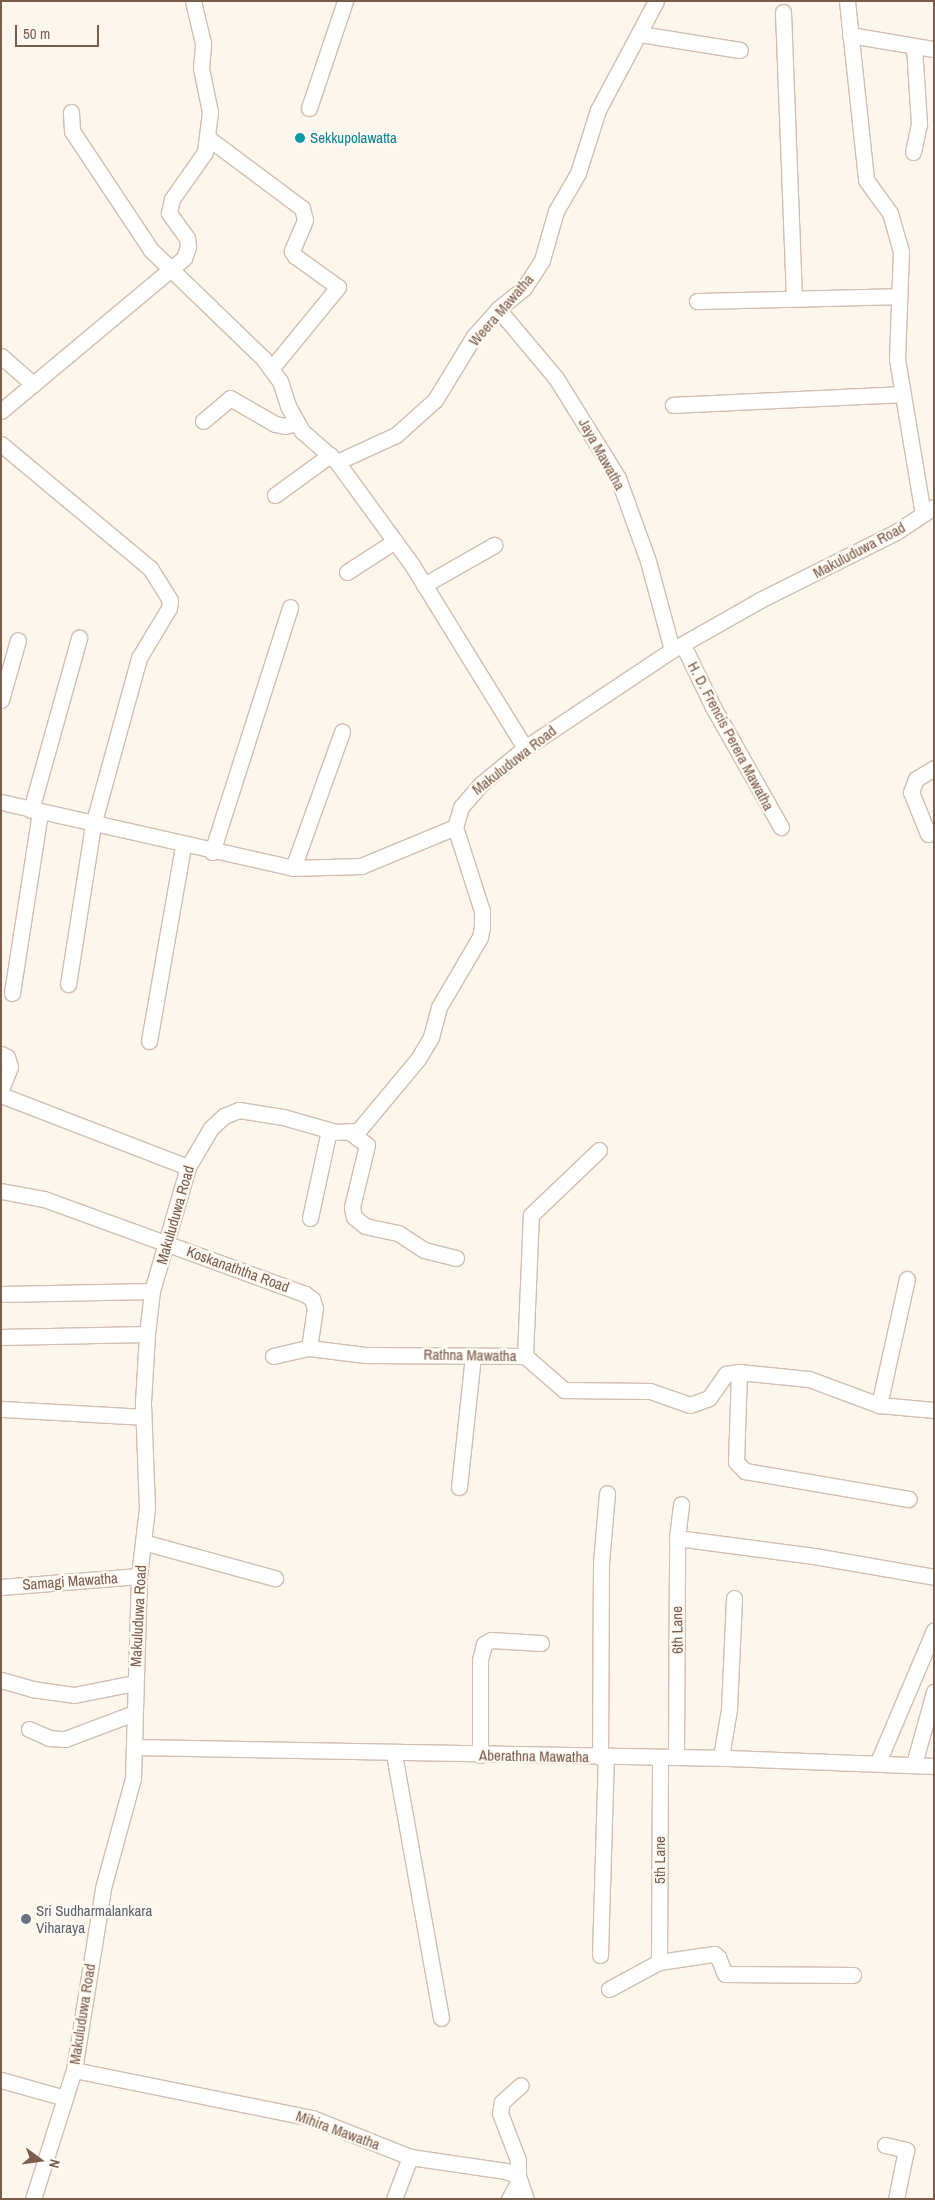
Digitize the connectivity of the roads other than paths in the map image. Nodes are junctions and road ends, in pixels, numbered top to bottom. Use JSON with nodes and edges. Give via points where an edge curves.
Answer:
{"nodes":[{"id":1,"x":194,"y":1,"type":"edge"},
{"id":2,"x":345,"y":1,"type":"edge"},
{"id":3,"x":656,"y":1,"type":"edge"},
{"id":4,"x":847,"y":1,"type":"edge"},
{"id":5,"x":783,"y":12,"type":"dead end"},
{"id":6,"x":640,"y":34,"type":"junction"},
{"id":7,"x":850,"y":35,"type":"junction"},
{"id":8,"x":914,"y":46,"type":"junction"},
{"id":9,"x":934,"y":49,"type":"edge"},
{"id":10,"x":740,"y":50,"type":"dead end"},
{"id":11,"x":309,"y":108,"type":"dead end"},
{"id":12,"x":71,"y":112,"type":"dead end"},
{"id":13,"x":208,"y":138,"type":"junction"},
{"id":14,"x":913,"y":152,"type":"dead end"},
{"id":15,"x":172,"y":268,"type":"junction"},
{"id":16,"x":900,"y":296,"type":"junction"},
{"id":17,"x":794,"y":298,"type":"junction"},
{"id":18,"x":697,"y":301,"type":"dead end"},
{"id":19,"x":498,"y":309,"type":"junction"},
{"id":20,"x":1,"y":356,"type":"edge"},
{"id":21,"x":271,"y":369,"type":"junction"},
{"id":22,"x":33,"y":384,"type":"junction"},
{"id":23,"x":903,"y":394,"type":"junction"},
{"id":24,"x":673,"y":405,"type":"dead end"},
{"id":25,"x":1,"y":411,"type":"edge"},
{"id":26,"x":203,"y":421,"type":"dead end"},
{"id":27,"x":297,"y":423,"type":"junction"},
{"id":28,"x":1,"y":444,"type":"edge"},
{"id":29,"x":333,"y":459,"type":"junction"},
{"id":30,"x":275,"y":495,"type":"dead end"},
{"id":31,"x":928,"y":511,"type":"edge"},
{"id":32,"x":395,"y":541,"type":"junction"},
{"id":33,"x":494,"y":545,"type":"dead end"},
{"id":34,"x":347,"y":572,"type":"dead end"},
{"id":35,"x":424,"y":585,"type":"junction"},
{"id":36,"x":290,"y":607,"type":"dead end"},
{"id":37,"x":79,"y":638,"type":"dead end"},
{"id":38,"x":18,"y":640,"type":"dead end"},
{"id":39,"x":678,"y":647,"type":"junction"},
{"id":40,"x":1,"y":700,"type":"edge"},
{"id":41,"x":342,"y":732,"type":"dead end"},
{"id":42,"x":525,"y":748,"type":"junction"},
{"id":43,"x":934,"y":768,"type":"edge"},
{"id":44,"x":1,"y":802,"type":"edge"},
{"id":45,"x":36,"y":811,"type":"junction"},
{"id":46,"x":93,"y":825,"type":"junction"},
{"id":47,"x":455,"y":827,"type":"junction"},
{"id":48,"x":781,"y":827,"type":"dead end"},
{"id":49,"x":928,"y":834,"type":"dead end"},
{"id":50,"x":183,"y":846,"type":"junction"},
{"id":51,"x":212,"y":852,"type":"junction"},
{"id":52,"x":293,"y":868,"type":"junction"},
{"id":53,"x":68,"y":984,"type":"dead end"},
{"id":54,"x":12,"y":993,"type":"dead end"},
{"id":55,"x":149,"y":1041,"type":"dead end"},
{"id":56,"x":1,"y":1054,"type":"edge"},
{"id":57,"x":1,"y":1089,"type":"edge"},
{"id":58,"x":1,"y":1095,"type":"edge"},
{"id":59,"x":329,"y":1130,"type":"junction"},
{"id":60,"x":351,"y":1133,"type":"junction"},
{"id":61,"x":599,"y":1150,"type":"dead end"},
{"id":62,"x":188,"y":1167,"type":"junction"},
{"id":63,"x":1,"y":1191,"type":"edge"},
{"id":64,"x":310,"y":1218,"type":"dead end"},
{"id":65,"x":168,"y":1243,"type":"junction"},
{"id":66,"x":456,"y":1258,"type":"dead end"},
{"id":67,"x":907,"y":1279,"type":"dead end"},
{"id":68,"x":152,"y":1291,"type":"junction"},
{"id":69,"x":1,"y":1294,"type":"edge"},
{"id":70,"x":146,"y":1334,"type":"junction"},
{"id":71,"x":1,"y":1337,"type":"edge"},
{"id":72,"x":309,"y":1348,"type":"junction"},
{"id":73,"x":273,"y":1356,"type":"dead end"},
{"id":74,"x":472,"y":1356,"type":"junction"},
{"id":75,"x":525,"y":1356,"type":"junction"},
{"id":76,"x":740,"y":1372,"type":"junction"},
{"id":77,"x":879,"y":1406,"type":"junction"},
{"id":78,"x":1,"y":1409,"type":"edge"},
{"id":79,"x":934,"y":1410,"type":"edge"},
{"id":80,"x":143,"y":1416,"type":"junction"},
{"id":81,"x":459,"y":1487,"type":"dead end"},
{"id":82,"x":607,"y":1493,"type":"dead end"},
{"id":83,"x":909,"y":1499,"type":"dead end"},
{"id":84,"x":681,"y":1504,"type":"dead end"},
{"id":85,"x":677,"y":1538,"type":"junction"},
{"id":86,"x":142,"y":1542,"type":"junction"},
{"id":87,"x":139,"y":1576,"type":"junction"},
{"id":88,"x":934,"y":1577,"type":"edge"},
{"id":89,"x":276,"y":1578,"type":"dead end"},
{"id":90,"x":1,"y":1587,"type":"edge"},
{"id":91,"x":734,"y":1598,"type":"dead end"},
{"id":92,"x":934,"y":1630,"type":"edge"},
{"id":93,"x":541,"y":1643,"type":"dead end"},
{"id":94,"x":1,"y":1680,"type":"edge"},
{"id":95,"x":134,"y":1683,"type":"junction"},
{"id":96,"x":934,"y":1692,"type":"edge"},
{"id":97,"x":134,"y":1713,"type":"junction"},
{"id":98,"x":29,"y":1729,"type":"dead end"},
{"id":99,"x":135,"y":1748,"type":"junction"},
{"id":100,"x":394,"y":1754,"type":"junction"},
{"id":101,"x":480,"y":1755,"type":"junction"},
{"id":102,"x":676,"y":1756,"type":"junction"},
{"id":103,"x":603,"y":1757,"type":"junction"},
{"id":104,"x":721,"y":1757,"type":"junction"},
{"id":105,"x":660,"y":1758,"type":"junction"},
{"id":106,"x":878,"y":1762,"type":"junction"},
{"id":107,"x":914,"y":1764,"type":"junction"},
{"id":108,"x":934,"y":1766,"type":"edge"},
{"id":109,"x":600,"y":1955,"type":"dead end"},
{"id":110,"x":659,"y":1962,"type":"junction"},
{"id":111,"x":853,"y":1975,"type":"dead end"},
{"id":112,"x":609,"y":1989,"type":"dead end"},
{"id":113,"x":442,"y":2018,"type":"dead end"},
{"id":114,"x":74,"y":2070,"type":"junction"},
{"id":115,"x":1,"y":2080,"type":"edge"},
{"id":116,"x":521,"y":2084,"type":"dead end"},
{"id":117,"x":66,"y":2098,"type":"junction"},
{"id":118,"x":886,"y":2145,"type":"dead end"},
{"id":119,"x":410,"y":2157,"type":"junction"},
{"id":120,"x":519,"y":2178,"type":"junction"},
{"id":121,"x":33,"y":2199,"type":"edge"},
{"id":122,"x":394,"y":2199,"type":"edge"},
{"id":123,"x":509,"y":2199,"type":"edge"},
{"id":124,"x":526,"y":2199,"type":"edge"},
{"id":125,"x":896,"y":2199,"type":"edge"}],
"edges":[{"from":1,"to":13,"type":"street","via":[[203,43],[201,68],[210,112]]},
{"from":2,"to":11,"type":"street"},
{"from":3,"to":6,"type":"street","name":"Weera Mawatha"},
{"from":4,"to":7,"type":"street"},
{"from":5,"to":17,"type":"street"},
{"from":6,"to":10,"type":"street"},
{"from":6,"to":19,"type":"street","name":"Weera Mawatha","via":[[598,110],[578,173],[556,211],[542,260],[524,288]]},
{"from":7,"to":8,"type":"street"},
{"from":7,"to":16,"type":"street","via":[[864,134],[866,180],[890,213],[901,251]]},
{"from":8,"to":9,"type":"street"},
{"from":8,"to":14,"type":"street","via":[[919,124]]},
{"from":12,"to":15,"type":"street","via":[[72,131],[151,250]]},
{"from":13,"to":15,"type":"street","via":[[205,152],[172,199],[169,213],[187,238],[188,247],[184,258]]},
{"from":13,"to":21,"type":"street","via":[[302,208],[305,220],[292,251],[338,287]]},
{"from":15,"to":21,"type":"street"},
{"from":15,"to":22,"type":"street"},
{"from":16,"to":17,"type":"street"},
{"from":16,"to":23,"type":"street","via":[[897,359]]},
{"from":17,"to":18,"type":"street"},
{"from":19,"to":29,"type":"street","name":"Weera Mawatha","via":[[474,336],[435,400],[396,435]]},
{"from":19,"to":39,"type":"street","name":"Jaya Mawatha","via":[[556,378],[618,478]]},
{"from":20,"to":22,"type":"street"},
{"from":21,"to":27,"type":"street","via":[[280,381]]},
{"from":22,"to":25,"type":"street"},
{"from":23,"to":24,"type":"street"},
{"from":23,"to":31,"type":"street"},
{"from":26,"to":27,"type":"street","via":[[230,398],[275,424]]},
{"from":27,"to":29,"type":"street"},
{"from":28,"to":46,"type":"street","via":[[150,568],[170,600],[169,608],[140,658]]},
{"from":29,"to":30,"type":"street","name":"Weera Mawatha"},
{"from":29,"to":32,"type":"street"},
{"from":31,"to":39,"type":"street","name":"Makuluduwa Road","via":[[842,562],[760,600]]},
{"from":32,"to":34,"type":"street"},
{"from":32,"to":35,"type":"street"},
{"from":33,"to":35,"type":"street"},
{"from":35,"to":42,"type":"street"},
{"from":36,"to":51,"type":"street"},
{"from":37,"to":45,"type":"street"},
{"from":38,"to":40,"type":"street"},
{"from":39,"to":42,"type":"street","name":"Makuluduwa Road"},
{"from":39,"to":48,"type":"street","name":"H. D. Frencis Perera Mawatha"},
{"from":41,"to":52,"type":"street"},
{"from":42,"to":47,"type":"street","name":"Makuluduwa Road","via":[[470,795],[457,816]]},
{"from":43,"to":49,"type":"street","via":[[916,779],[911,792]]},
{"from":44,"to":45,"type":"street"},
{"from":45,"to":46,"type":"street"},
{"from":45,"to":54,"type":"street"},
{"from":46,"to":50,"type":"street"},
{"from":46,"to":53,"type":"street"},
{"from":47,"to":52,"type":"street","via":[[361,866]]},
{"from":47,"to":60,"type":"street","via":[[482,911],[480,937],[439,1008],[431,1036],[418,1060],[362,1128]]},
{"from":50,"to":51,"type":"street"},
{"from":50,"to":55,"type":"street"},
{"from":51,"to":52,"type":"street"},
{"from":56,"to":57,"type":"street","via":[[7,1057],[10,1067]]},
{"from":58,"to":62,"type":"street"},
{"from":59,"to":60,"type":"street","name":"Makuluduwa Road"},
{"from":59,"to":62,"type":"street","name":"Makuluduwa Road","via":[[239,1110],[224,1116],[210,1128]]},
{"from":59,"to":64,"type":"street"},
{"from":60,"to":66,"type":"street","via":[[367,1145],[352,1206],[354,1217],[365,1226],[398,1233],[424,1250]]},
{"from":61,"to":75,"type":"street","via":[[531,1215]]},
{"from":62,"to":65,"type":"street","name":"Makuluduwa Road"},
{"from":63,"to":65,"type":"street","name":"Koskanaththa Road","via":[[44,1200]]},
{"from":65,"to":68,"type":"street","name":"Makuluduwa Road"},
{"from":65,"to":72,"type":"street","name":"Koskanaththa Road","via":[[312,1299],[316,1320]]},
{"from":67,"to":77,"type":"street"},
{"from":68,"to":69,"type":"street"},
{"from":68,"to":70,"type":"street","name":"Makuluduwa Road"},
{"from":70,"to":71,"type":"street"},
{"from":70,"to":80,"type":"street","name":"Makuluduwa Road"},
{"from":72,"to":73,"type":"street","name":"Rathna Mawatha"},
{"from":72,"to":74,"type":"street","name":"Rathna Mawatha","via":[[366,1354]]},
{"from":74,"to":75,"type":"street","name":"Rathna Mawatha"},
{"from":74,"to":81,"type":"street"},
{"from":75,"to":76,"type":"street","name":"Rathna Mawatha","via":[[564,1390],[650,1391],[690,1405],[709,1398],[726,1374]]},
{"from":76,"to":77,"type":"street","via":[[809,1379]]},
{"from":76,"to":83,"type":"street","via":[[736,1462],[746,1471]]},
{"from":77,"to":79,"type":"street"},
{"from":78,"to":80,"type":"street"},
{"from":80,"to":86,"type":"street","name":"Makuluduwa Road","via":[[147,1508]]},
{"from":82,"to":103,"type":"street","via":[[601,1563]]},
{"from":84,"to":85,"type":"street","name":"6th Lane"},
{"from":85,"to":88,"type":"street","via":[[814,1556]]},
{"from":85,"to":102,"type":"street","name":"6th Lane"},
{"from":86,"to":87,"type":"street","name":"Makuluduwa Road"},
{"from":86,"to":89,"type":"street"},
{"from":87,"to":90,"type":"street","name":"Samagi Mawatha"},
{"from":87,"to":95,"type":"street","name":"Makuluduwa Road"},
{"from":91,"to":104,"type":"street","via":[[729,1709]]},
{"from":92,"to":106,"type":"street"},
{"from":93,"to":101,"type":"street","via":[[491,1640],[484,1644],[480,1660]]},
{"from":94,"to":95,"type":"street","via":[[32,1689],[74,1695]]},
{"from":95,"to":97,"type":"street","name":"Makuluduwa Road"},
{"from":96,"to":107,"type":"street"},
{"from":97,"to":98,"type":"street","via":[[65,1739],[49,1738]]},
{"from":97,"to":99,"type":"street","name":"Makuluduwa Road"},
{"from":99,"to":100,"type":"street","name":"Aberathna Mawatha"},
{"from":99,"to":114,"type":"street","name":"Makuluduwa Road","via":[[128,1805],[103,1888]]},
{"from":100,"to":101,"type":"street","name":"Aberathna Mawatha"},
{"from":100,"to":113,"type":"street"},
{"from":101,"to":103,"type":"street","name":"Aberathna Mawatha"},
{"from":102,"to":104,"type":"street","name":"Aberathna Mawatha"},
{"from":102,"to":105,"type":"street","name":"Aberathna Mawatha"},
{"from":103,"to":105,"type":"street","name":"Aberathna Mawatha"},
{"from":103,"to":109,"type":"street"},
{"from":104,"to":106,"type":"street","name":"Aberathna Mawatha"},
{"from":105,"to":110,"type":"street","name":"5th Lane"},
{"from":106,"to":107,"type":"street","name":"Aberathna Mawatha"},
{"from":107,"to":108,"type":"street","name":"Aberathna Mawatha"},
{"from":110,"to":111,"type":"street","via":[[714,1954],[725,1974]]},
{"from":110,"to":112,"type":"street"},
{"from":114,"to":117,"type":"street","name":"Makuluduwa Road"},
{"from":114,"to":119,"type":"street","name":"Mihira Mawatha","via":[[312,2118]]},
{"from":115,"to":117,"type":"street"},
{"from":116,"to":120,"type":"street","via":[[502,2102],[500,2113],[518,2160]]},
{"from":117,"to":121,"type":"street","name":"Makuluduwa Road"},
{"from":118,"to":125,"type":"street","via":[[906,2150]]},
{"from":119,"to":120,"type":"street","name":"Mihira Mawatha","via":[[506,2171]]},
{"from":119,"to":122,"type":"street"},
{"from":120,"to":123,"type":"street"},
{"from":120,"to":124,"type":"street"}]}
